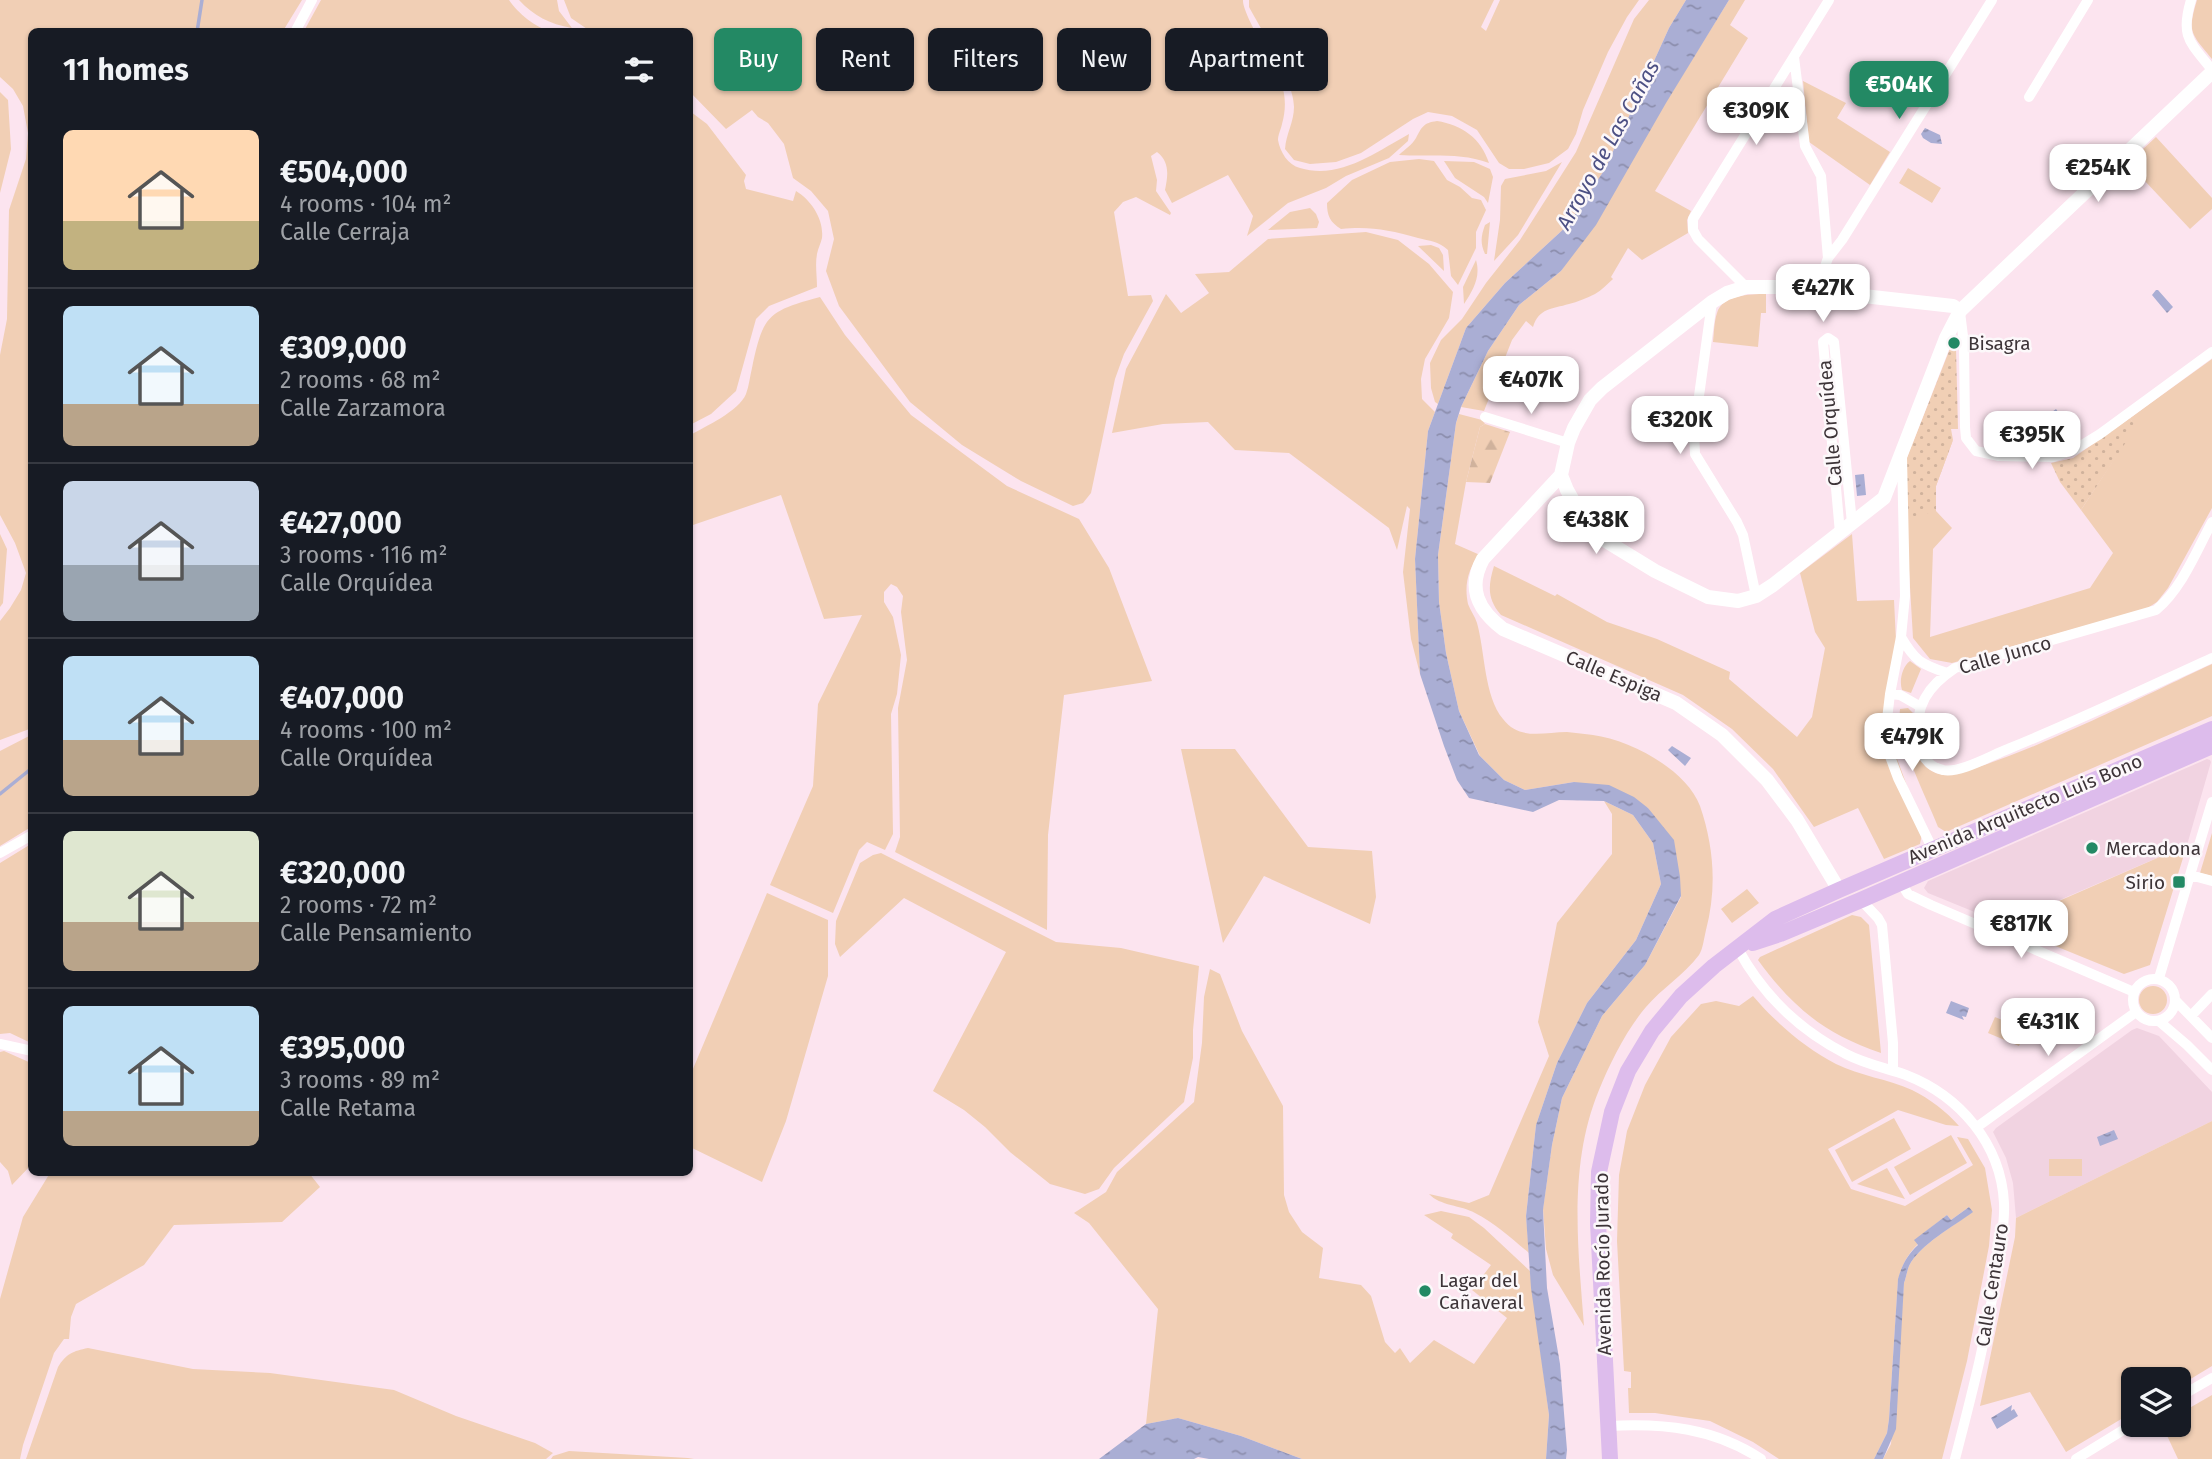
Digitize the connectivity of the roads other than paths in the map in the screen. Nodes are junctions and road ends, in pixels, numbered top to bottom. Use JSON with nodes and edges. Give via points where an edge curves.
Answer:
{"nodes":[{"id":1,"x":312,"y":0,"type":"edge"},
{"id":2,"x":1829,"y":0,"type":"edge"},
{"id":3,"x":1992,"y":0,"type":"edge"},
{"id":4,"x":2088,"y":0,"type":"edge"},
{"id":5,"x":2191,"y":0,"type":"edge"},
{"id":6,"x":297,"y":28,"type":"edge"},
{"id":7,"x":1794,"y":57,"type":"junction"},
{"id":8,"x":2212,"y":71,"type":"edge"},
{"id":9,"x":2029,"y":97,"type":"dead end"},
{"id":10,"x":1828,"y":258,"type":"junction"},
{"id":11,"x":1746,"y":287,"type":"junction"},
{"id":12,"x":1812,"y":288,"type":"junction"},
{"id":13,"x":1712,"y":302,"type":"junction"},
{"id":14,"x":1960,"y":311,"type":"junction"},
{"id":15,"x":2212,"y":352,"type":"edge"},
{"id":16,"x":1485,"y":417,"type":"dead end"},
{"id":17,"x":1568,"y":443,"type":"junction"},
{"id":18,"x":1902,"y":457,"type":"junction"},
{"id":19,"x":1561,"y":475,"type":"junction"},
{"id":20,"x":1884,"y":498,"type":"junction"},
{"id":21,"x":1902,"y":503,"type":"junction"},
{"id":22,"x":2212,"y":522,"type":"edge"},
{"id":23,"x":1846,"y":528,"type":"junction"},
{"id":24,"x":1756,"y":596,"type":"junction"},
{"id":25,"x":1902,"y":637,"type":"junction"},
{"id":26,"x":2212,"y":658,"type":"edge"},
{"id":27,"x":1916,"y":660,"type":"junction"},
{"id":28,"x":1897,"y":661,"type":"junction"},
{"id":29,"x":1947,"y":673,"type":"junction"},
{"id":30,"x":1890,"y":694,"type":"junction"},
{"id":31,"x":1921,"y":707,"type":"junction"},
{"id":32,"x":2212,"y":729,"type":"edge"},
{"id":33,"x":2212,"y":746,"type":"edge"},
{"id":34,"x":2212,"y":802,"type":"edge"},
{"id":35,"x":28,"y":837,"type":"edge"},
{"id":36,"x":1933,"y":850,"type":"junction"},
{"id":37,"x":0,"y":853,"type":"edge"},
{"id":38,"x":2190,"y":875,"type":"junction"},
{"id":39,"x":2212,"y":881,"type":"edge"},
{"id":40,"x":1901,"y":883,"type":"junction"},
{"id":41,"x":1839,"y":890,"type":"junction"},
{"id":42,"x":1861,"y":900,"type":"junction"},
{"id":43,"x":1762,"y":939,"type":"junction"},
{"id":44,"x":1738,"y":949,"type":"junction"},
{"id":45,"x":2159,"y":978,"type":"junction"},
{"id":46,"x":2134,"y":992,"type":"junction"},
{"id":47,"x":2210,"y":995,"type":"edge"},
{"id":48,"x":2175,"y":1000,"type":"junction"},
{"id":49,"x":2136,"y":1012,"type":"junction"},
{"id":50,"x":2191,"y":1016,"type":"junction"},
{"id":51,"x":2160,"y":1022,"type":"junction"},
{"id":52,"x":2212,"y":1038,"type":"edge"},
{"id":53,"x":0,"y":1044,"type":"edge"},
{"id":54,"x":28,"y":1050,"type":"edge"},
{"id":55,"x":2212,"y":1070,"type":"edge"},
{"id":56,"x":1893,"y":1071,"type":"junction"},
{"id":57,"x":1977,"y":1128,"type":"junction"},
{"id":58,"x":2212,"y":1378,"type":"edge"},
{"id":59,"x":2191,"y":1390,"type":"edge"},
{"id":60,"x":1609,"y":1426,"type":"junction"},
{"id":61,"x":2121,"y":1431,"type":"edge"},
{"id":62,"x":1610,"y":1459,"type":"edge"},
{"id":63,"x":1760,"y":1459,"type":"edge"},
{"id":64,"x":1955,"y":1459,"type":"edge"},
{"id":65,"x":2076,"y":1459,"type":"edge"}],
"edges":[{"from":1,"to":6,"type":"street"},
{"from":2,"to":7,"type":"street"},
{"from":3,"to":10,"type":"street"},
{"from":4,"to":9,"type":"street"},
{"from":5,"to":8,"type":"street","via":[[2185,27],[2188,40]]},
{"from":7,"to":10,"type":"street","via":[[1805,146],[1821,176]]},
{"from":7,"to":11,"type":"street","via":[[1693,219],[1698,239]]},
{"from":8,"to":14,"type":"street"},
{"from":10,"to":12,"type":"street"},
{"from":11,"to":12,"type":"street"},
{"from":11,"to":13,"type":"street"},
{"from":12,"to":14,"type":"street","via":[[1953,306]]},
{"from":13,"to":17,"type":"street","via":[[1602,388],[1581,414]]},
{"from":13,"to":24,"type":"street","via":[[1695,454],[1743,535]]},
{"from":14,"to":15,"type":"street","via":[[1966,438],[1976,451],[1999,456],[2053,457],[2074,450]]},
{"from":14,"to":18,"type":"street"},
{"from":16,"to":17,"type":"street"},
{"from":17,"to":19,"type":"street"},
{"from":18,"to":20,"type":"street"},
{"from":18,"to":21,"type":"street"},
{"from":19,"to":24,"type":"street","via":[[1584,520],[1606,541],[1708,597],[1738,601]]},
{"from":19,"to":41,"type":"street","name":"Calle Espiga","via":[[1476,570],[1480,607],[1503,629],[1676,703],[1722,735],[1767,780]]},
{"from":20,"to":21,"type":"street","via":[[1898,494]]},
{"from":20,"to":23,"type":"street"},
{"from":21,"to":25,"type":"street"},
{"from":22,"to":29,"type":"street","name":"Calle Junco","via":[[2179,583],[2156,610]]},
{"from":23,"to":23,"type":"street","name":"Calle Orquídea","via":[[1834,342],[1828,338],[1823,342]]},
{"from":23,"to":24,"type":"street"},
{"from":25,"to":27,"type":"street"},
{"from":25,"to":28,"type":"street"},
{"from":26,"to":31,"type":"street","via":[[2073,722],[1947,771],[1935,768],[1924,757],[1916,728]]},
{"from":27,"to":28,"type":"street"},
{"from":27,"to":29,"type":"street"},
{"from":28,"to":30,"type":"street"},
{"from":29,"to":31,"type":"street","name":"Calle Junco"},
{"from":30,"to":31,"type":"street"},
{"from":30,"to":36,"type":"street","via":[[1888,751]]},
{"from":32,"to":36,"type":"main road","name":"Avenida Arquitecto Luis Bono"},
{"from":33,"to":40,"type":"main road","name":"Avenida Arquitecto Luis Bono"},
{"from":34,"to":38,"type":"street"},
{"from":35,"to":37,"type":"street"},
{"from":36,"to":41,"type":"main road","name":"Avenida Arquitecto Luis Bono"},
{"from":38,"to":39,"type":"street"},
{"from":38,"to":45,"type":"street"},
{"from":40,"to":42,"type":"main road","name":"Avenida Arquitecto Luis Bono"},
{"from":40,"to":46,"type":"street","via":[[1908,894],[1931,905]]},
{"from":41,"to":43,"type":"main road","name":"Avenida Rocío Jurado","via":[[1830,902],[1773,929]]},
{"from":41,"to":44,"type":"main road","name":"Avenida Rocío Jurado","via":[[1775,919]]},
{"from":42,"to":43,"type":"main road","name":"Avenida Rocío Jurado"},
{"from":42,"to":56,"type":"street","via":[[1882,925]]},
{"from":43,"to":44,"type":"main road","name":"Avenida Rocío Jurado"},
{"from":44,"to":56,"type":"street","name":"Calle Centauro","via":[[1774,1001],[1808,1032],[1847,1055]]},
{"from":44,"to":60,"type":"main road","name":"Avenida Rocío Jurado","via":[[1681,996],[1652,1031],[1628,1071],[1612,1112],[1599,1172],[1598,1223]]},
{"from":45,"to":46,"type":"street","via":[[2138,984]]},
{"from":45,"to":48,"type":"street"},
{"from":46,"to":49,"type":"street"},
{"from":47,"to":50,"type":"street"},
{"from":48,"to":50,"type":"street"},
{"from":48,"to":51,"type":"street","via":[[2169,1016]]},
{"from":49,"to":51,"type":"street","via":[[2144,1020]]},
{"from":49,"to":57,"type":"street"},
{"from":50,"to":52,"type":"street"},
{"from":51,"to":55,"type":"street"},
{"from":53,"to":54,"type":"street"},
{"from":56,"to":57,"type":"street","name":"Calle Centauro","via":[[1934,1088]]},
{"from":57,"to":64,"type":"street","name":"Calle Centauro","via":[[1999,1173],[2004,1203],[1994,1296]]},
{"from":58,"to":59,"type":"street"},
{"from":60,"to":62,"type":"main road","name":"Avenida Rocío Jurado"},
{"from":60,"to":63,"type":"street","via":[[1664,1425],[1695,1430]]},
{"from":61,"to":65,"type":"street"}]}
